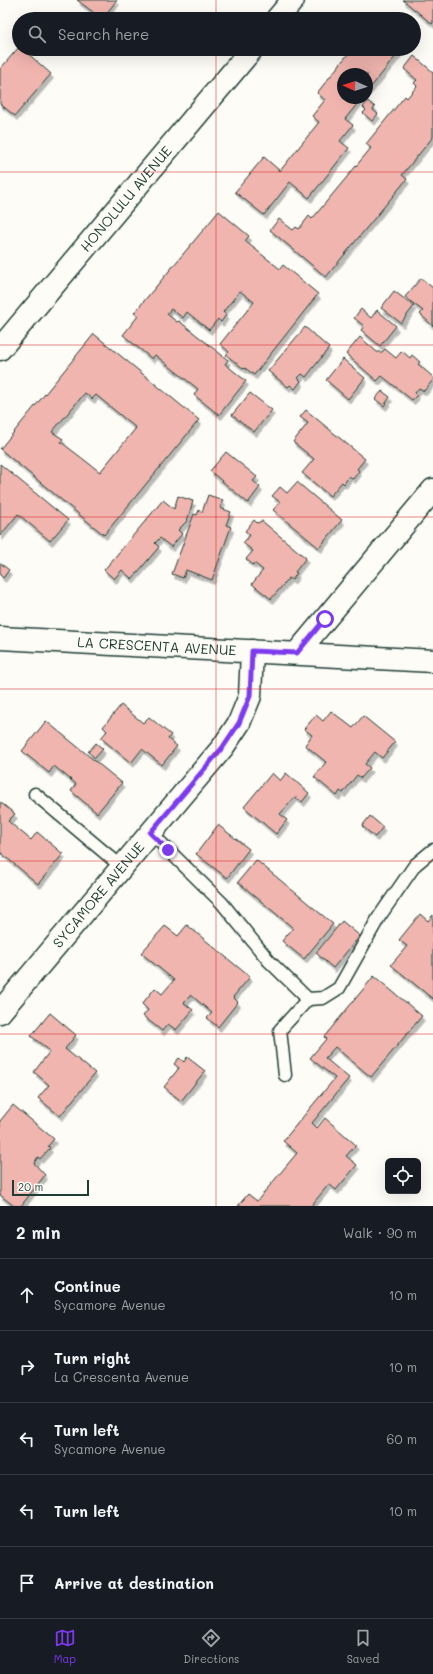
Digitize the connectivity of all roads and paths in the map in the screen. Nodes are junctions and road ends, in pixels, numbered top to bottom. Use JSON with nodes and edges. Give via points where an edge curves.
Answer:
{"nodes":[{"id":1,"x":246,"y":56,"type":"edge"},
{"id":2,"x":0,"y":349,"type":"edge"},
{"id":3,"x":433,"y":490,"type":"edge"},
{"id":4,"x":0,"y":638,"type":"edge"},
{"id":5,"x":252,"y":651,"type":"junction"},
{"id":6,"x":297,"y":653,"type":"junction"},
{"id":7,"x":433,"y":661,"type":"edge"},
{"id":8,"x":36,"y":794,"type":"dead end"},
{"id":9,"x":150,"y":833,"type":"junction"},
{"id":10,"x":433,"y":850,"type":"edge"},
{"id":11,"x":122,"y":867,"type":"junction"},
{"id":12,"x":308,"y":999,"type":"junction"},
{"id":13,"x":0,"y":1012,"type":"edge"},
{"id":14,"x":285,"y":1075,"type":"dead end"}],
"edges":[{"from":1,"to":2,"type":"street","name":"HONOLULU AVENUE"},
{"from":3,"to":6,"type":"street"},
{"from":4,"to":5,"type":"street","name":"LA CRESCENTA AVENUE"},
{"from":5,"to":6,"type":"street","name":"LA CRESCENTA AVENUE"},
{"from":5,"to":9,"type":"street","name":"SYCAMORE AVENUE","via":[[250,696],[239,723],[223,747]]},
{"from":6,"to":7,"type":"street","name":"LA CRESCENTA AVENUE"},
{"from":8,"to":11,"type":"lane"},
{"from":9,"to":11,"type":"street","name":"SYCAMORE AVENUE"},
{"from":9,"to":12,"type":"lane","via":[[222,903],[268,961]]},
{"from":10,"to":12,"type":"lane","via":[[415,865],[378,917],[339,988],[323,998]]},
{"from":11,"to":13,"type":"street","name":"SYCAMORE AVENUE"},
{"from":12,"to":14,"type":"lane","via":[[280,1030]]}]}
